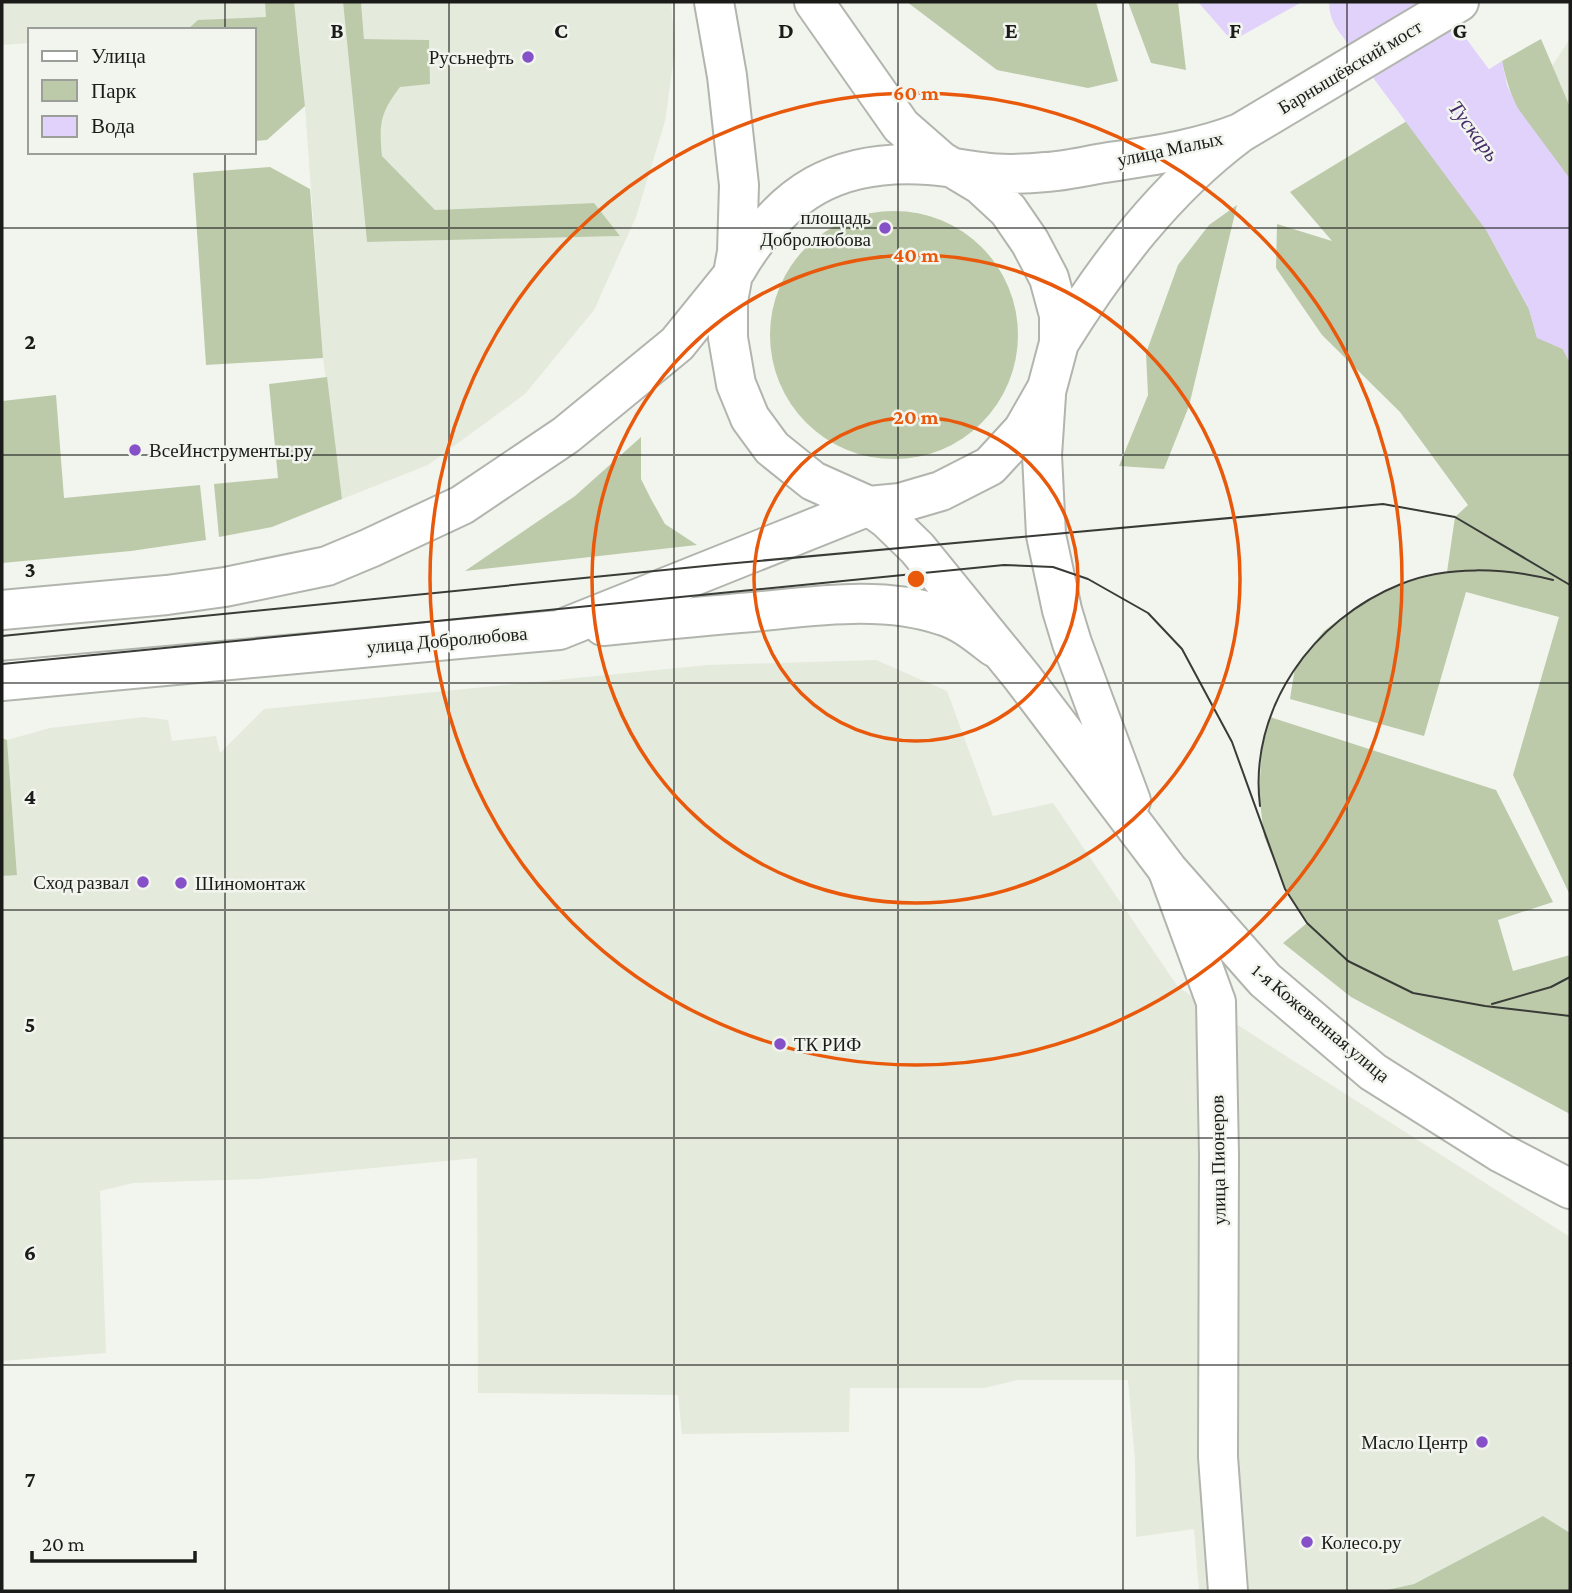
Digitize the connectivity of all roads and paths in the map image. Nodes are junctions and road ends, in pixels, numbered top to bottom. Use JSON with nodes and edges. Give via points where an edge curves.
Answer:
{"nodes":[{"id":1,"x":714,"y":2,"type":"edge"},
{"id":2,"x":814,"y":2,"type":"edge"},
{"id":3,"x":1460,"y":2,"type":"edge"},
{"id":4,"x":1240,"y":133,"type":"junction"},
{"id":5,"x":948,"y":166,"type":"junction"},
{"id":6,"x":732,"y":276,"type":"junction"},
{"id":7,"x":1059,"y":343,"type":"junction"},
{"id":8,"x":1047,"y":388,"type":"junction"},
{"id":9,"x":869,"y":506,"type":"junction"},
{"id":10,"x":2,"y":610,"type":"edge"},
{"id":11,"x":559,"y":630,"type":"junction"},
{"id":12,"x":1005,"y":656,"type":"junction"},
{"id":13,"x":2,"y":681,"type":"edge"},
{"id":14,"x":1168,"y":870,"type":"junction"},
{"id":15,"x":1570,"y":1189,"type":"edge"},
{"id":16,"x":1228,"y":1591,"type":"edge"}],
"edges":[{"from":1,"to":6,"type":"main road","name":"1-я Кожевенная улица","via":[[738,186]]},
{"from":2,"to":5,"type":"main road","via":[[901,126]]},
{"from":3,"to":4,"type":"main road","name":"Барнышёвский мост"},
{"from":4,"to":5,"type":"main road","name":"улица Малых","via":[[1144,157],[1047,172],[985,173]]},
{"from":4,"to":7,"type":"main road","name":"улица Малых","via":[[1171,193],[1125,246]]},
{"from":5,"to":6,"type":"main road","via":[[894,163],[842,174],[807,188],[761,231]]},
{"from":5,"to":7,"type":"main road","via":[[981,185],[1008,210],[1030,242],[1049,278],[1059,315]]},
{"from":6,"to":9,"type":"main road","name":"1-я Кожевенная улица","via":[[728,338],[736,384],[750,418],[772,448],[813,481]]},
{"from":6,"to":10,"type":"main road","via":[[677,344],[566,435],[462,505],[370,548],[327,566],[225,587]]},
{"from":7,"to":8,"type":"main road"},
{"from":8,"to":9,"type":"main road","name":"улица Добролюбова","via":[[1023,430],[990,466],[941,491]]},
{"from":8,"to":14,"type":"main road","name":"1-я Кожевенная улица","via":[[1042,455],[1046,535],[1062,610],[1135,811]]},
{"from":9,"to":11,"type":"main road","name":"улица Добролюбова"},
{"from":9,"to":12,"type":"main road","name":"1-я Кожевенная улица","via":[[918,548]]},
{"from":11,"to":12,"type":"main road","via":[[809,606],[884,606],[944,616],[966,626]]},
{"from":11,"to":13,"type":"main road","name":"улица Добролюбова"},
{"from":12,"to":14,"type":"main road","name":"1-я Кожевенная улица"},
{"from":14,"to":15,"type":"main road","name":"1-я Кожевенная улица","via":[[1265,980],[1373,1072],[1501,1153]]},
{"from":14,"to":16,"type":"main road","name":"улица Пионеров","via":[[1216,1002],[1218,1457]]}]}
